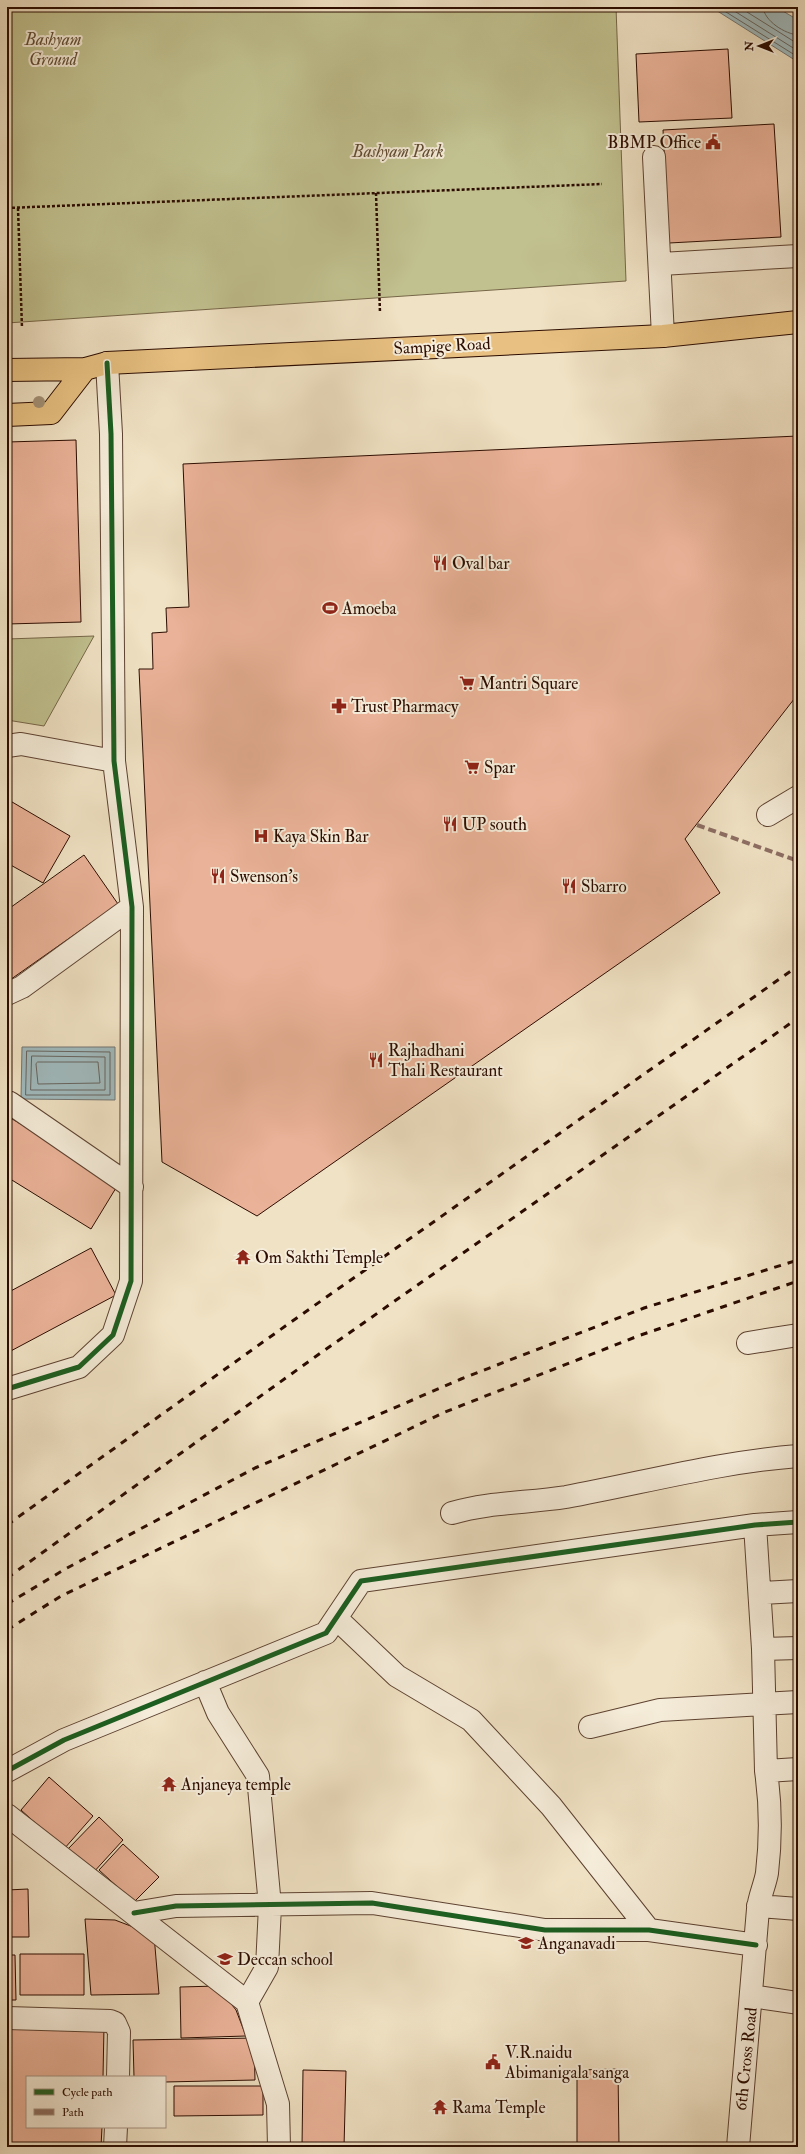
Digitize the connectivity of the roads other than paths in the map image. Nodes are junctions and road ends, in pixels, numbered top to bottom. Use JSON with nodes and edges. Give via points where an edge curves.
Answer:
{"nodes":[{"id":1,"x":654,"y":158,"type":"dead end"},
{"id":2,"x":798,"y":256,"type":"edge"},
{"id":3,"x":661,"y":264,"type":"junction"},
{"id":4,"x":798,"y":322,"type":"edge"},
{"id":5,"x":663,"y":336,"type":"junction"},
{"id":6,"x":107,"y":363,"type":"junction"},
{"id":7,"x":86,"y":369,"type":"junction"},
{"id":8,"x":7,"y":370,"type":"edge"},
{"id":9,"x":7,"y":415,"type":"edge"},
{"id":10,"x":7,"y":746,"type":"edge"},
{"id":11,"x":114,"y":761,"type":"junction"},
{"id":12,"x":798,"y":797,"type":"edge"},
{"id":13,"x":768,"y":815,"type":"dead end"},
{"id":14,"x":132,"y":907,"type":"junction"},
{"id":15,"x":7,"y":994,"type":"edge"},
{"id":16,"x":7,"y":1105,"type":"edge"},
{"id":17,"x":132,"y":1187,"type":"junction"},
{"id":18,"x":798,"y":1335,"type":"edge"},
{"id":19,"x":748,"y":1343,"type":"dead end"},
{"id":20,"x":7,"y":1389,"type":"edge"},
{"id":21,"x":798,"y":1456,"type":"edge"},
{"id":22,"x":452,"y":1513,"type":"dead end"},
{"id":23,"x":798,"y":1522,"type":"edge"},
{"id":24,"x":755,"y":1526,"type":"junction"},
{"id":25,"x":798,"y":1591,"type":"edge"},
{"id":26,"x":760,"y":1593,"type":"junction"},
{"id":27,"x":336,"y":1618,"type":"junction"},
{"id":28,"x":798,"y":1648,"type":"edge"},
{"id":29,"x":763,"y":1649,"type":"junction"},
{"id":30,"x":205,"y":1682,"type":"junction"},
{"id":31,"x":798,"y":1702,"type":"edge"},
{"id":32,"x":765,"y":1703,"type":"junction"},
{"id":33,"x":590,"y":1727,"type":"dead end"},
{"id":34,"x":798,"y":1769,"type":"edge"},
{"id":35,"x":7,"y":1771,"type":"edge"},
{"id":36,"x":766,"y":1771,"type":"junction"},
{"id":37,"x":7,"y":1815,"type":"edge"},
{"id":38,"x":270,"y":1906,"type":"junction"},
{"id":39,"x":758,"y":1906,"type":"junction"},
{"id":40,"x":798,"y":1909,"type":"edge"},
{"id":41,"x":134,"y":1913,"type":"junction"},
{"id":42,"x":649,"y":1930,"type":"junction"},
{"id":43,"x":756,"y":1946,"type":"junction"},
{"id":44,"x":752,"y":1996,"type":"junction"},
{"id":45,"x":248,"y":2002,"type":"junction"},
{"id":46,"x":798,"y":2003,"type":"edge"},
{"id":47,"x":7,"y":2018,"type":"edge"},
{"id":48,"x":118,"y":2076,"type":"edge"},
{"id":49,"x":116,"y":2128,"type":"edge"},
{"id":50,"x":115,"y":2147,"type":"edge"},
{"id":51,"x":279,"y":2147,"type":"edge"},
{"id":52,"x":738,"y":2147,"type":"edge"}],
"edges":[{"from":1,"to":3,"type":"street"},
{"from":2,"to":3,"type":"street"},
{"from":3,"to":5,"type":"street"},
{"from":4,"to":5,"type":"main road","name":"Sampige Road"},
{"from":5,"to":6,"type":"main road","name":"Sampige Road"},
{"from":6,"to":7,"type":"main road","name":"Sampige Road"},
{"from":6,"to":11,"type":"street","via":[[111,434]]},
{"from":7,"to":8,"type":"main road","name":"Sampige Road"},
{"from":7,"to":9,"type":"main road","via":[[51,413]]},
{"from":10,"to":11,"type":"street","via":[[21,744]]},
{"from":11,"to":14,"type":"street"},
{"from":12,"to":13,"type":"street"},
{"from":14,"to":15,"type":"street","via":[[22,987]]},
{"from":14,"to":17,"type":"street"},
{"from":16,"to":17,"type":"street","via":[[10,1103]]},
{"from":17,"to":20,"type":"street","via":[[131,1281],[113,1335],[79,1367]]},
{"from":18,"to":19,"type":"street"},
{"from":21,"to":22,"type":"street","via":[[753,1459],[564,1497],[474,1507]]},
{"from":23,"to":24,"type":"street"},
{"from":24,"to":26,"type":"street","name":"6th Cross Road"},
{"from":24,"to":27,"type":"street","via":[[361,1581]]},
{"from":25,"to":26,"type":"street"},
{"from":26,"to":29,"type":"street","name":"6th Cross Road"},
{"from":27,"to":30,"type":"street","via":[[326,1633]]},
{"from":27,"to":42,"type":"street","via":[[398,1676],[471,1720],[551,1806]]},
{"from":28,"to":29,"type":"street"},
{"from":29,"to":32,"type":"street","name":"6th Cross Road"},
{"from":30,"to":35,"type":"street","via":[[64,1740]]},
{"from":30,"to":38,"type":"street","via":[[218,1713],[258,1776]]},
{"from":31,"to":32,"type":"street"},
{"from":32,"to":33,"type":"street","via":[[660,1710]]},
{"from":32,"to":36,"type":"street","name":"6th Cross Road"},
{"from":34,"to":36,"type":"street"},
{"from":36,"to":39,"type":"street","name":"6th Cross Road","via":[[771,1832],[767,1875]]},
{"from":37,"to":41,"type":"street"},
{"from":38,"to":41,"type":"street","via":[[176,1906]]},
{"from":38,"to":42,"type":"street","via":[[372,1903],[546,1930]]},
{"from":38,"to":45,"type":"street","via":[[267,1967]]},
{"from":39,"to":40,"type":"street"},
{"from":39,"to":43,"type":"street","name":"6th Cross Road"},
{"from":41,"to":45,"type":"street"},
{"from":42,"to":43,"type":"street"},
{"from":43,"to":44,"type":"street","name":"6th Cross Road"},
{"from":44,"to":46,"type":"street"},
{"from":44,"to":52,"type":"street","name":"6th Cross Road"},
{"from":45,"to":51,"type":"street","via":[[278,2104]]},
{"from":47,"to":48,"type":"street","via":[[115,2023],[119,2032]]},
{"from":49,"to":50,"type":"street"}]}
